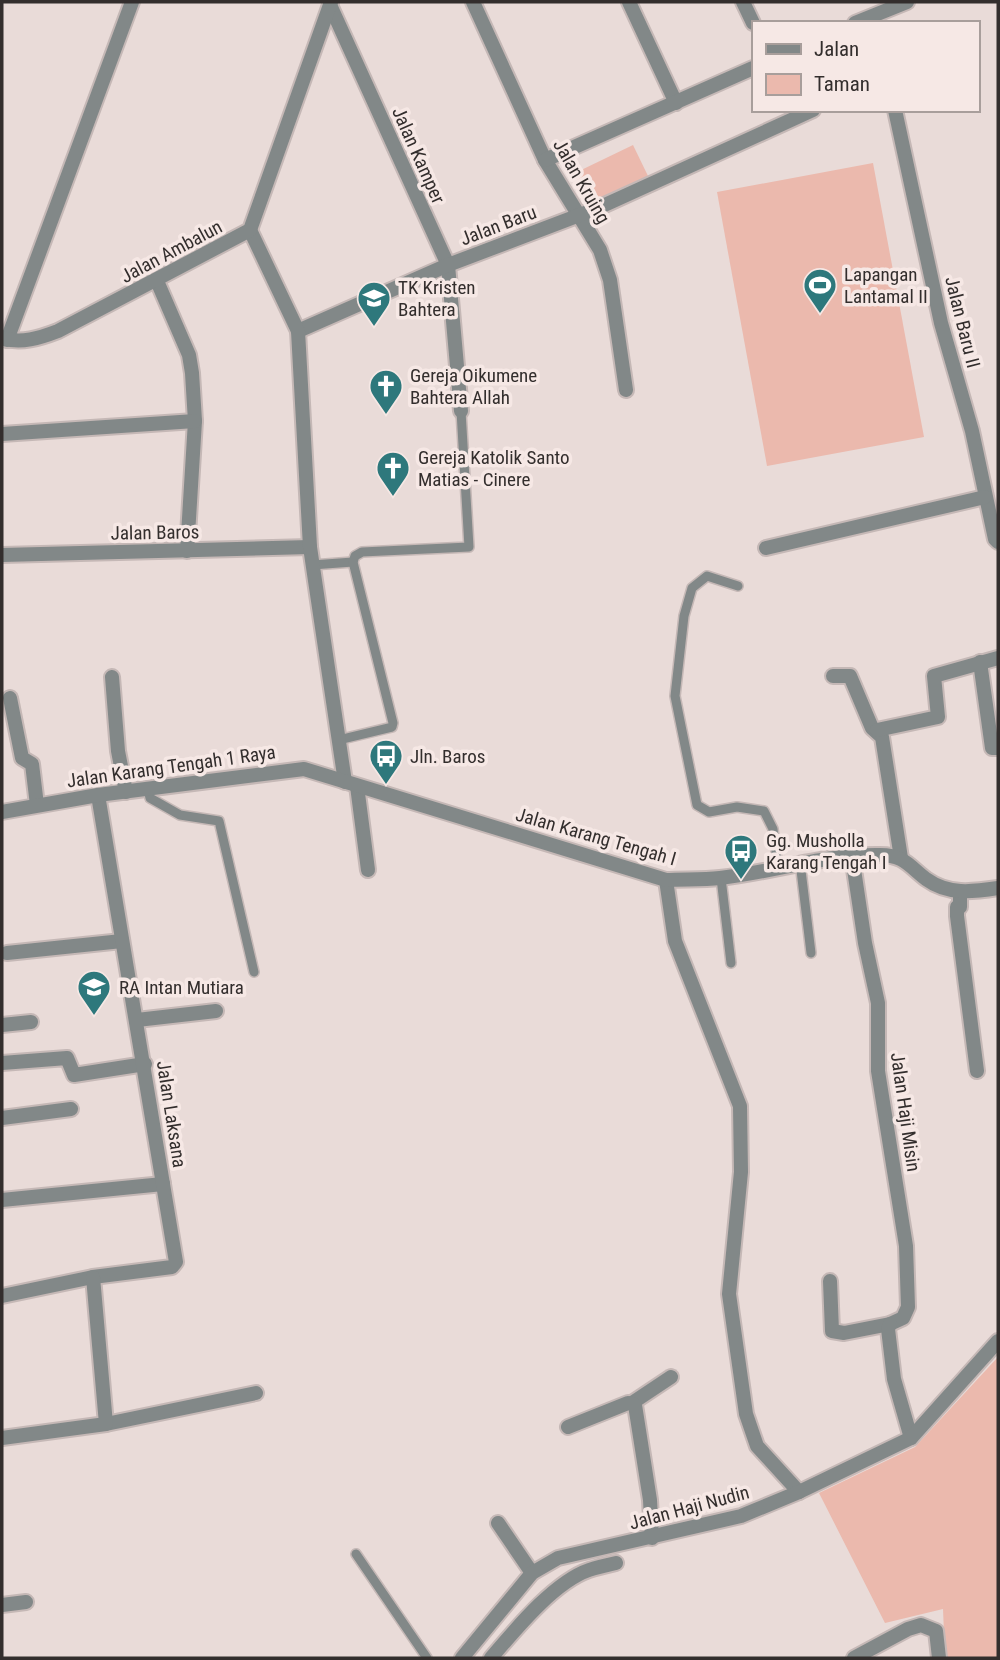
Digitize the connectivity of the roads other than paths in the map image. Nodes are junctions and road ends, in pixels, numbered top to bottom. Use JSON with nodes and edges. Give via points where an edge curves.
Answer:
{"nodes":[{"id":1,"x":132,"y":2,"type":"edge"},
{"id":2,"x":473,"y":2,"type":"edge"},
{"id":3,"x":629,"y":2,"type":"edge"},
{"id":4,"x":743,"y":2,"type":"edge"},
{"id":5,"x":906,"y":2,"type":"edge"},
{"id":6,"x":331,"y":3,"type":"edge"},
{"id":7,"x":873,"y":7,"type":"edge"},
{"id":8,"x":752,"y":21,"type":"edge"},
{"id":9,"x":859,"y":21,"type":"edge"},
{"id":10,"x":752,"y":68,"type":"edge"},
{"id":11,"x":676,"y":103,"type":"junction"},
{"id":12,"x":809,"y":112,"type":"edge"},
{"id":13,"x":895,"y":112,"type":"edge"},
{"id":14,"x":545,"y":160,"type":"junction"},
{"id":15,"x":580,"y":215,"type":"junction"},
{"id":16,"x":250,"y":230,"type":"junction"},
{"id":17,"x":448,"y":265,"type":"junction"},
{"id":18,"x":157,"y":281,"type":"junction"},
{"id":19,"x":298,"y":331,"type":"junction"},
{"id":20,"x":4,"y":339,"type":"edge"},
{"id":21,"x":626,"y":390,"type":"dead end"},
{"id":22,"x":461,"y":411,"type":"joint"},
{"id":23,"x":195,"y":421,"type":"junction"},
{"id":24,"x":2,"y":434,"type":"edge"},
{"id":25,"x":985,"y":497,"type":"junction"},
{"id":26,"x":998,"y":542,"type":"edge"},
{"id":27,"x":310,"y":547,"type":"junction"},
{"id":28,"x":766,"y":548,"type":"dead end"},
{"id":29,"x":187,"y":551,"type":"junction"},
{"id":30,"x":2,"y":555,"type":"edge"},
{"id":31,"x":353,"y":562,"type":"junction"},
{"id":32,"x":312,"y":565,"type":"junction"},
{"id":33,"x":738,"y":586,"type":"dead end"},
{"id":34,"x":998,"y":658,"type":"edge"},
{"id":35,"x":980,"y":662,"type":"junction"},
{"id":36,"x":112,"y":677,"type":"dead end"},
{"id":37,"x":833,"y":677,"type":"dead end"},
{"id":38,"x":10,"y":698,"type":"dead end"},
{"id":39,"x":877,"y":730,"type":"junction"},
{"id":40,"x":338,"y":740,"type":"junction"},
{"id":41,"x":998,"y":748,"type":"edge"},
{"id":42,"x":351,"y":784,"type":"junction"},
{"id":43,"x":148,"y":789,"type":"junction"},
{"id":44,"x":126,"y":792,"type":"junction"},
{"id":45,"x":98,"y":794,"type":"junction"},
{"id":46,"x":37,"y":804,"type":"junction"},
{"id":47,"x":2,"y":812,"type":"edge"},
{"id":48,"x":852,"y":856,"type":"junction"},
{"id":49,"x":901,"y":858,"type":"junction"},
{"id":50,"x":800,"y":862,"type":"junction"},
{"id":51,"x":778,"y":866,"type":"junction"},
{"id":52,"x":368,"y":870,"type":"dead end"},
{"id":53,"x":721,"y":878,"type":"junction"},
{"id":54,"x":666,"y":880,"type":"junction"},
{"id":55,"x":998,"y":888,"type":"edge"},
{"id":56,"x":961,"y":892,"type":"junction"},
{"id":57,"x":122,"y":941,"type":"junction"},
{"id":58,"x":7,"y":953,"type":"dead end"},
{"id":59,"x":811,"y":953,"type":"dead end"},
{"id":60,"x":731,"y":963,"type":"dead end"},
{"id":61,"x":254,"y":972,"type":"dead end"},
{"id":62,"x":216,"y":1011,"type":"dead end"},
{"id":63,"x":137,"y":1020,"type":"junction"},
{"id":64,"x":31,"y":1023,"type":"dead end"},
{"id":65,"x":2,"y":1025,"type":"edge"},
{"id":66,"x":2,"y":1063,"type":"edge"},
{"id":67,"x":145,"y":1064,"type":"junction"},
{"id":68,"x":976,"y":1071,"type":"dead end"},
{"id":69,"x":71,"y":1109,"type":"dead end"},
{"id":70,"x":2,"y":1118,"type":"edge"},
{"id":71,"x":163,"y":1184,"type":"junction"},
{"id":72,"x":2,"y":1200,"type":"edge"},
{"id":73,"x":93,"y":1278,"type":"junction"},
{"id":74,"x":830,"y":1280,"type":"dead end"},
{"id":75,"x":2,"y":1296,"type":"edge"},
{"id":76,"x":890,"y":1324,"type":"junction"},
{"id":77,"x":998,"y":1341,"type":"edge"},
{"id":78,"x":671,"y":1377,"type":"dead end"},
{"id":79,"x":256,"y":1393,"type":"dead end"},
{"id":80,"x":632,"y":1403,"type":"junction"},
{"id":81,"x":106,"y":1424,"type":"junction"},
{"id":82,"x":568,"y":1427,"type":"dead end"},
{"id":83,"x":2,"y":1438,"type":"edge"},
{"id":84,"x":911,"y":1438,"type":"junction"},
{"id":85,"x":799,"y":1492,"type":"junction"},
{"id":86,"x":498,"y":1523,"type":"dead end"},
{"id":87,"x":653,"y":1538,"type":"junction"},
{"id":88,"x":356,"y":1554,"type":"dead end"},
{"id":89,"x":616,"y":1563,"type":"dead end"},
{"id":90,"x":532,"y":1573,"type":"junction"},
{"id":91,"x":26,"y":1602,"type":"dead end"},
{"id":92,"x":2,"y":1605,"type":"edge"},
{"id":93,"x":427,"y":1658,"type":"edge"},
{"id":94,"x":462,"y":1658,"type":"edge"},
{"id":95,"x":491,"y":1658,"type":"edge"},
{"id":96,"x":854,"y":1658,"type":"edge"},
{"id":97,"x":939,"y":1658,"type":"edge"}],
"edges":[{"from":1,"to":20,"type":"street"},
{"from":2,"to":14,"type":"street","name":"Jalan Kruing"},
{"from":3,"to":11,"type":"street"},
{"from":4,"to":8,"type":"street"},
{"from":5,"to":7,"type":"street"},
{"from":6,"to":16,"type":"street","name":"Jalan Ambalun"},
{"from":6,"to":17,"type":"street","name":"Jalan Kamper"},
{"from":7,"to":9,"type":"street"},
{"from":10,"to":11,"type":"street"},
{"from":11,"to":14,"type":"street"},
{"from":12,"to":15,"type":"street","name":"Jalan Baru"},
{"from":13,"to":25,"type":"street","name":"Jalan Baru II"},
{"from":14,"to":15,"type":"street","name":"Jalan Kruing"},
{"from":15,"to":17,"type":"street","name":"Jalan Baru"},
{"from":15,"to":21,"type":"street","name":"Jalan Kruing","via":[[600,250],[610,281]]},
{"from":16,"to":18,"type":"street","name":"Jalan Ambalun"},
{"from":16,"to":19,"type":"street"},
{"from":17,"to":19,"type":"street","name":"Jalan Baru"},
{"from":17,"to":22,"type":"street","name":"Jalan Kamper"},
{"from":18,"to":20,"type":"street","name":"Jalan Ambalun","via":[[41,338]]},
{"from":18,"to":23,"type":"street","via":[[189,355]]},
{"from":19,"to":27,"type":"street"},
{"from":22,"to":31,"type":"lane","via":[[469,547],[362,552]]},
{"from":23,"to":24,"type":"street"},
{"from":23,"to":29,"type":"street"},
{"from":25,"to":26,"type":"street","name":"Jalan Baru II"},
{"from":25,"to":28,"type":"street"},
{"from":27,"to":29,"type":"street","name":"Jalan Baros"},
{"from":27,"to":32,"type":"street"},
{"from":29,"to":30,"type":"street","name":"Jalan Baros"},
{"from":31,"to":32,"type":"lane"},
{"from":31,"to":40,"type":"lane","via":[[393,723],[392,727]]},
{"from":32,"to":40,"type":"street"},
{"from":33,"to":51,"type":"lane","via":[[707,576],[692,588],[684,616],[675,696],[697,805],[709,812],[737,807],[764,811],[773,829]]},
{"from":34,"to":35,"type":"street"},
{"from":35,"to":39,"type":"street","via":[[934,676],[938,717]]},
{"from":35,"to":41,"type":"street","via":[[992,748]]},
{"from":36,"to":44,"type":"street"},
{"from":37,"to":39,"type":"street","via":[[850,676],[872,728]]},
{"from":38,"to":46,"type":"street","via":[[22,758],[32,764]]},
{"from":39,"to":49,"type":"street","via":[[882,737]]},
{"from":40,"to":42,"type":"street"},
{"from":42,"to":43,"type":"street","name":"Jalan Karang Tengah 1 Raya","via":[[315,771],[290,769]]},
{"from":42,"to":52,"type":"street"},
{"from":42,"to":54,"type":"street","name":"Jalan Karang Tengah I"},
{"from":43,"to":44,"type":"street","name":"Jalan Karang Tengah 1 Raya"},
{"from":43,"to":61,"type":"lane","via":[[150,798],[180,815],[219,821]]},
{"from":44,"to":45,"type":"street","name":"Jalan Karang Tengah 1 Raya"},
{"from":45,"to":46,"type":"street","name":"Jalan Karang Tengah 1 Raya"},
{"from":45,"to":57,"type":"street","name":"Jalan Laksana"},
{"from":46,"to":47,"type":"street","name":"Jalan Karang Tengah 1 Raya"},
{"from":48,"to":49,"type":"street","name":"Jalan Karang Tengah I"},
{"from":48,"to":50,"type":"street","name":"Jalan Karang Tengah I"},
{"from":48,"to":76,"type":"street","name":"Jalan Haji Misin","via":[[878,1003],[877,1071],[906,1246],[908,1307],[902,1318]]},
{"from":49,"to":56,"type":"street","via":[[928,881]]},
{"from":50,"to":51,"type":"street","name":"Jalan Karang Tengah I"},
{"from":50,"to":59,"type":"lane"},
{"from":51,"to":53,"type":"street","name":"Jalan Karang Tengah I"},
{"from":53,"to":54,"type":"street","name":"Jalan Karang Tengah I"},
{"from":53,"to":60,"type":"lane"},
{"from":54,"to":85,"type":"street","via":[[675,941],[740,1105],[741,1172],[729,1294],[746,1414],[757,1446]]},
{"from":55,"to":56,"type":"street"},
{"from":56,"to":68,"type":"street","via":[[957,916]]},
{"from":57,"to":58,"type":"street"},
{"from":57,"to":63,"type":"street","name":"Jalan Laksana"},
{"from":62,"to":63,"type":"street"},
{"from":63,"to":67,"type":"street","name":"Jalan Laksana"},
{"from":64,"to":65,"type":"street"},
{"from":66,"to":67,"type":"street","via":[[68,1058],[75,1075]]},
{"from":67,"to":71,"type":"street","name":"Jalan Laksana"},
{"from":69,"to":70,"type":"street"},
{"from":71,"to":72,"type":"street"},
{"from":71,"to":73,"type":"street","name":"Jalan Laksana","via":[[175,1265]]},
{"from":73,"to":75,"type":"street","name":"Jalan Laksana"},
{"from":73,"to":81,"type":"street"},
{"from":74,"to":76,"type":"street","via":[[832,1331]]},
{"from":76,"to":84,"type":"street","via":[[894,1379]]},
{"from":77,"to":84,"type":"street","name":"Jalan Haji Nudin"},
{"from":78,"to":80,"type":"street"},
{"from":79,"to":81,"type":"street"},
{"from":80,"to":82,"type":"street"},
{"from":80,"to":87,"type":"street"},
{"from":81,"to":83,"type":"street"},
{"from":84,"to":85,"type":"street","name":"Jalan Haji Nudin"},
{"from":85,"to":87,"type":"street","name":"Jalan Haji Nudin","via":[[741,1516]]},
{"from":86,"to":90,"type":"street"},
{"from":87,"to":90,"type":"street","name":"Jalan Haji Nudin","via":[[558,1558]]},
{"from":88,"to":93,"type":"lane"},
{"from":89,"to":95,"type":"street","via":[[587,1571],[557,1590],[521,1622]]},
{"from":90,"to":94,"type":"street","name":"Jalan Haji Nudin"},
{"from":91,"to":92,"type":"street"},
{"from":96,"to":97,"type":"street","via":[[921,1625],[936,1631]]}]}
